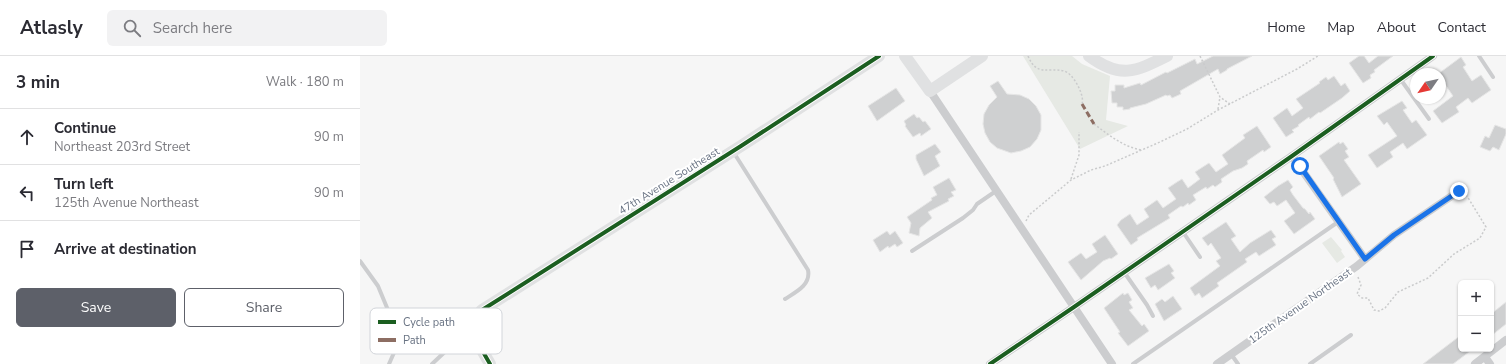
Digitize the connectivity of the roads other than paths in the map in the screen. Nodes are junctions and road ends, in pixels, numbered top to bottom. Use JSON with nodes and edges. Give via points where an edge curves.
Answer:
{"nodes":[{"id":1,"x":879,"y":56,"type":"edge"},
{"id":2,"x":905,"y":56,"type":"edge"},
{"id":3,"x":982,"y":56,"type":"edge"},
{"id":4,"x":1089,"y":56,"type":"edge"},
{"id":5,"x":1166,"y":56,"type":"edge"},
{"id":6,"x":1433,"y":56,"type":"edge"},
{"id":7,"x":1479,"y":56,"type":"edge"},
{"id":8,"x":1493,"y":77,"type":"dead end"},
{"id":9,"x":1401,"y":80,"type":"junction"},
{"id":10,"x":930,"y":91,"type":"junction"},
{"id":11,"x":1429,"y":119,"type":"dead end"},
{"id":12,"x":732,"y":151,"type":"junction"},
{"id":13,"x":1292,"y":156,"type":"junction"},
{"id":14,"x":996,"y":191,"type":"junction"},
{"id":15,"x":1459,"y":191,"type":"dead end"},
{"id":16,"x":1338,"y":222,"type":"junction"},
{"id":17,"x":1183,"y":232,"type":"junction"},
{"id":18,"x":912,"y":251,"type":"dead end"},
{"id":19,"x":1200,"y":257,"type":"dead end"},
{"id":20,"x":1365,"y":259,"type":"junction"},
{"id":21,"x":360,"y":261,"type":"edge"},
{"id":22,"x":1124,"y":272,"type":"junction"},
{"id":23,"x":785,"y":300,"type":"dead end"},
{"id":24,"x":1074,"y":307,"type":"junction"},
{"id":25,"x":387,"y":308,"type":"edge"},
{"id":26,"x":485,"y":308,"type":"edge"},
{"id":27,"x":1152,"y":316,"type":"dead end"},
{"id":28,"x":1351,"y":335,"type":"dead end"},
{"id":29,"x":1506,"y":340,"type":"edge"},
{"id":30,"x":393,"y":354,"type":"edge"},
{"id":31,"x":443,"y":354,"type":"edge"},
{"id":32,"x":485,"y":354,"type":"edge"},
{"id":33,"x":1231,"y":354,"type":"junction"},
{"id":34,"x":1485,"y":357,"type":"junction"},
{"id":35,"x":389,"y":364,"type":"edge"},
{"id":36,"x":432,"y":364,"type":"edge"},
{"id":37,"x":490,"y":364,"type":"edge"},
{"id":38,"x":990,"y":364,"type":"edge"},
{"id":39,"x":1112,"y":364,"type":"edge"},
{"id":40,"x":1133,"y":364,"type":"edge"},
{"id":41,"x":1217,"y":364,"type":"edge"},
{"id":42,"x":1238,"y":364,"type":"edge"},
{"id":43,"x":1310,"y":364,"type":"edge"},
{"id":44,"x":1475,"y":364,"type":"edge"},
{"id":45,"x":1490,"y":364,"type":"edge"}],
"edges":[{"from":1,"to":12,"type":"street","name":"47th Avenue Southeast"},
{"from":2,"to":10,"type":"street"},
{"from":3,"to":10,"type":"street"},
{"from":4,"to":5,"type":"street","via":[[1101,65],[1132,71]]},
{"from":6,"to":9,"type":"street"},
{"from":7,"to":8,"type":"lane"},
{"from":9,"to":11,"type":"lane"},
{"from":9,"to":13,"type":"street"},
{"from":10,"to":14,"type":"street"},
{"from":12,"to":23,"type":"lane","via":[[808,270],[809,276],[804,286]]},
{"from":12,"to":26,"type":"street","name":"47th Avenue Southeast"},
{"from":13,"to":16,"type":"street"},
{"from":13,"to":17,"type":"street"},
{"from":14,"to":18,"type":"lane","via":[[963,218]]},
{"from":14,"to":24,"type":"street"},
{"from":15,"to":20,"type":"street","name":"125th Avenue Northeast","via":[[1394,235]]},
{"from":16,"to":20,"type":"street"},
{"from":16,"to":40,"type":"lane"},
{"from":17,"to":19,"type":"lane"},
{"from":17,"to":22,"type":"street"},
{"from":20,"to":33,"type":"street","name":"125th Avenue Northeast"},
{"from":21,"to":25,"type":"lane","via":[[378,286]]},
{"from":22,"to":24,"type":"street"},
{"from":22,"to":27,"type":"lane"},
{"from":24,"to":38,"type":"street"},
{"from":24,"to":39,"type":"street"},
{"from":28,"to":43,"type":"lane"},
{"from":29,"to":34,"type":"street"},
{"from":30,"to":35,"type":"lane"},
{"from":31,"to":36,"type":"lane"},
{"from":32,"to":37,"type":"street"},
{"from":33,"to":41,"type":"street","name":"125th Avenue Northeast"},
{"from":33,"to":42,"type":"lane"},
{"from":34,"to":44,"type":"street"},
{"from":34,"to":45,"type":"street"}]}
